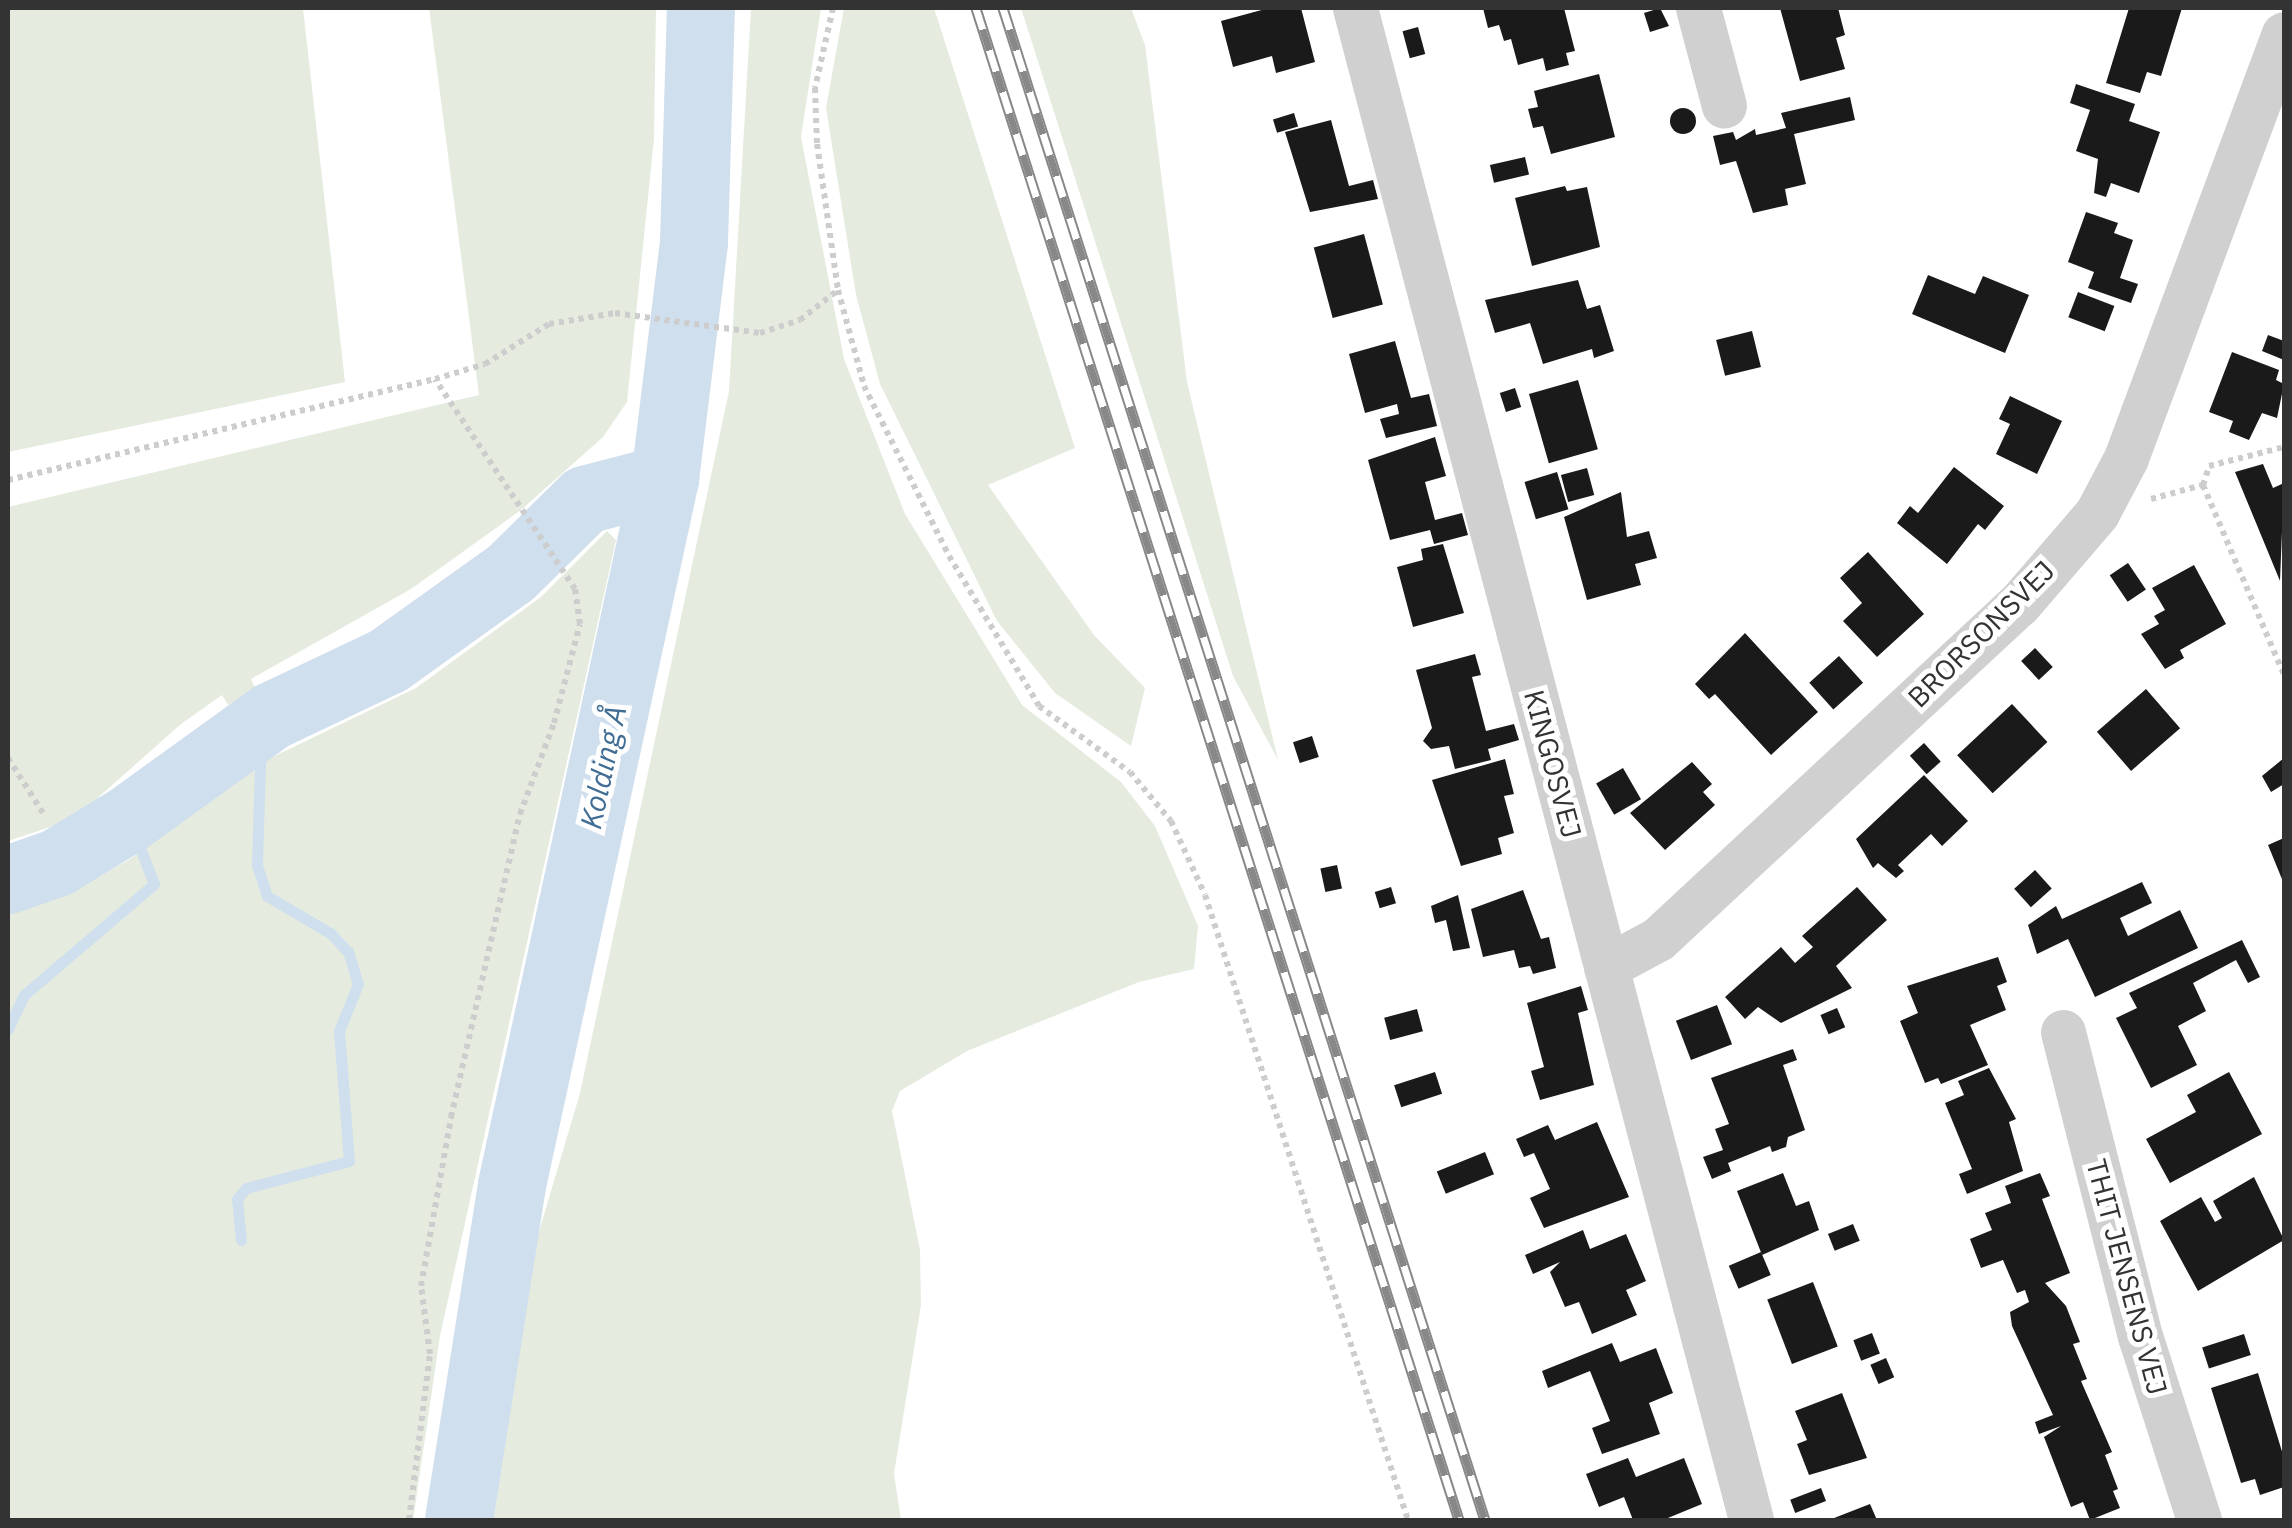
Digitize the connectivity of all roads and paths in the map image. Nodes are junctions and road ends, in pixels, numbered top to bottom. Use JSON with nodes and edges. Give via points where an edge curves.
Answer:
{"nodes":[{"id":1,"x":833,"y":8,"type":"edge"},
{"id":2,"x":1355,"y":8,"type":"edge"},
{"id":3,"x":1698,"y":8,"type":"edge"},
{"id":4,"x":2284,"y":34,"type":"edge"},
{"id":5,"x":1724,"y":106,"type":"dead end"},
{"id":6,"x":838,"y":290,"type":"junction"},
{"id":7,"x":435,"y":380,"type":"junction"},
{"id":8,"x":2284,"y":447,"type":"edge"},
{"id":9,"x":8,"y":480,"type":"edge"},
{"id":10,"x":2203,"y":485,"type":"junction"},
{"id":11,"x":2096,"y":513,"type":"junction"},
{"id":12,"x":2284,"y":675,"type":"edge"},
{"id":13,"x":8,"y":758,"type":"edge"},
{"id":14,"x":42,"y":813,"type":"dead end"},
{"id":15,"x":1606,"y":967,"type":"junction"},
{"id":16,"x":2063,"y":1032,"type":"dead end"},
{"id":17,"x":409,"y":1520,"type":"edge"},
{"id":18,"x":1408,"y":1520,"type":"edge"},
{"id":19,"x":1751,"y":1520,"type":"edge"},
{"id":20,"x":2199,"y":1520,"type":"edge"}],
"edges":[{"from":1,"to":6,"type":"path","via":[[815,88]]},
{"from":2,"to":15,"type":"street","name":"KINGOSVEJ"},
{"from":3,"to":5,"type":"street"},
{"from":4,"to":11,"type":"street","name":"BRORSONSVEJ","via":[[2126,458]]},
{"from":6,"to":7,"type":"path","via":[[800,320],[749,332],[615,313],[550,324],[486,364]]},
{"from":6,"to":18,"type":"path","via":[[864,386],[1009,661],[1040,706],[1140,784],[1170,821],[1205,895]]},
{"from":7,"to":9,"type":"path"},
{"from":7,"to":17,"type":"path","via":[[576,589],[580,624],[520,814],[451,1117],[422,1286],[430,1354]]},
{"from":8,"to":10,"type":"path","via":[[2209,466]]},
{"from":10,"to":11,"type":"path"},
{"from":10,"to":12,"type":"path"},
{"from":11,"to":15,"type":"street","name":"BRORSONSVEJ","via":[[2018,605],[1961,659],[1658,939]]},
{"from":13,"to":14,"type":"path"},
{"from":15,"to":19,"type":"street","name":"KINGOSVEJ"},
{"from":16,"to":20,"type":"street","name":"THIT JENSENS VEJ","via":[[2140,1336]]}]}
